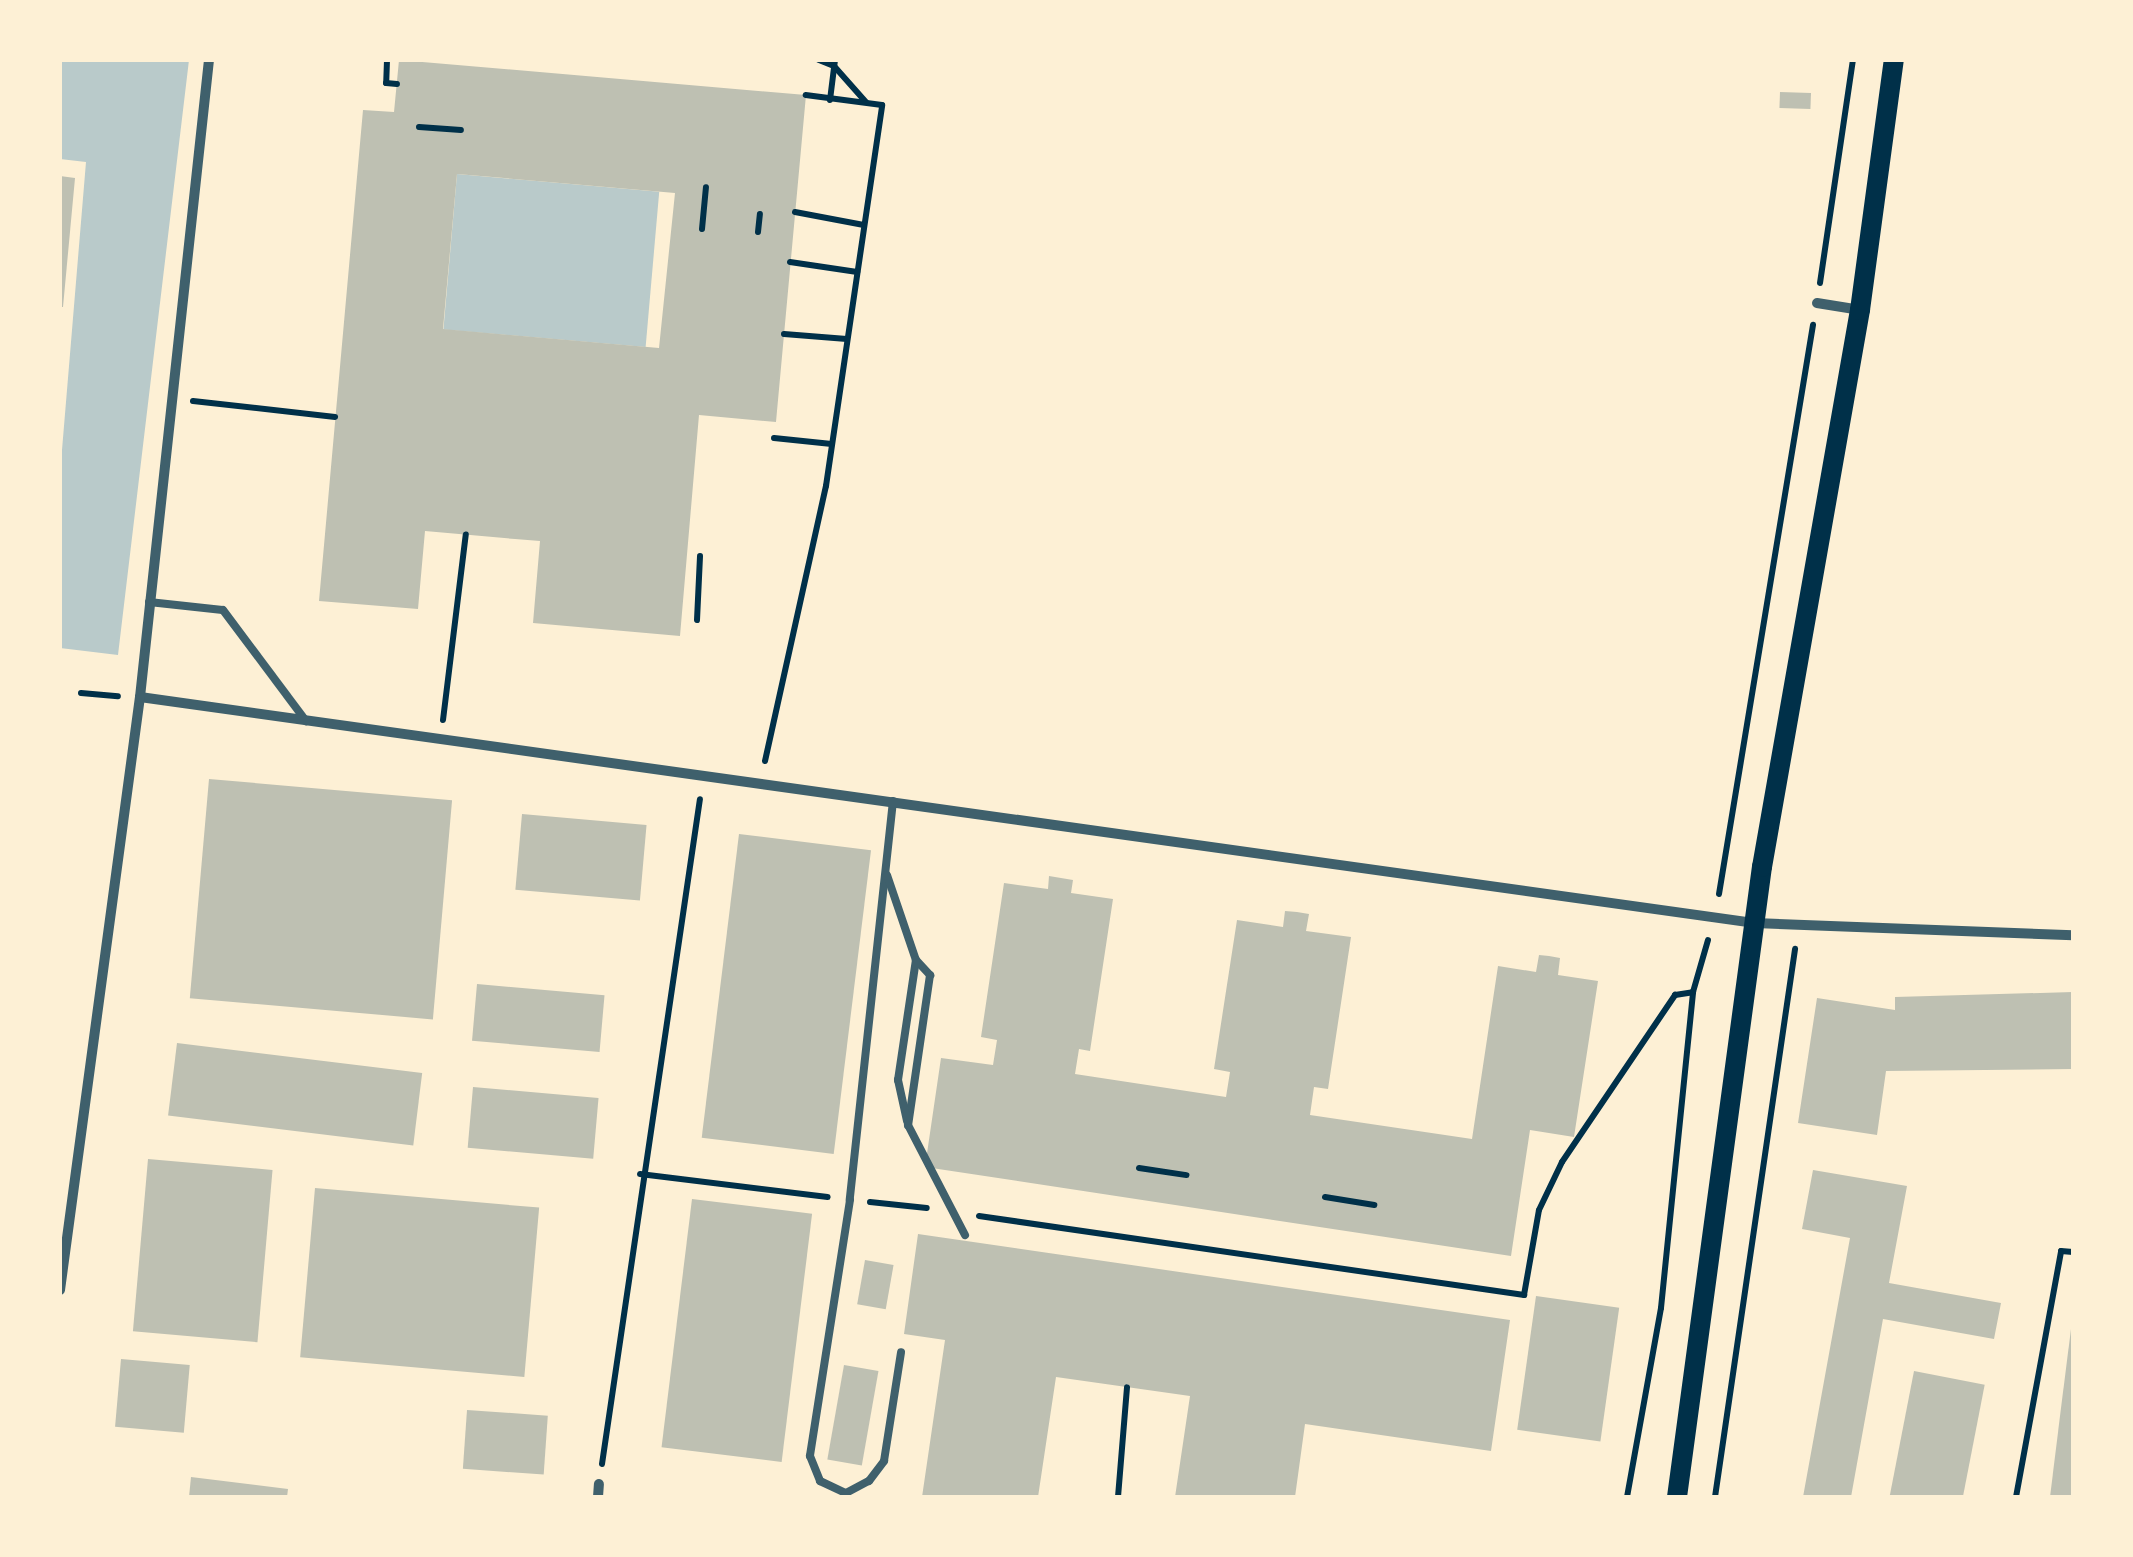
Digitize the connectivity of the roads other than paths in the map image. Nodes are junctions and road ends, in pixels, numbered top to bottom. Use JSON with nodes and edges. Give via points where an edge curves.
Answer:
{"nodes":[{"id":1,"x":208,"y":60,"type":"edge"},
{"id":2,"x":1894,"y":60,"type":"edge"},
{"id":3,"x":1816,"y":302,"type":"road end"},
{"id":4,"x":1860,"y":310,"type":"junction"},
{"id":5,"x":149,"y":602,"type":"junction"},
{"id":6,"x":140,"y":697,"type":"junction"},
{"id":7,"x":306,"y":721,"type":"junction"},
{"id":8,"x":893,"y":802,"type":"junction"},
{"id":9,"x":886,"y":870,"type":"junction"},
{"id":10,"x":1755,"y":923,"type":"junction"},
{"id":11,"x":2073,"y":935,"type":"edge"},
{"id":12,"x":916,"y":960,"type":"junction"},
{"id":13,"x":908,"y":1125,"type":"junction"},
{"id":14,"x":964,"y":1235,"type":"dead end"},
{"id":15,"x":60,"y":1290,"type":"edge"},
{"id":16,"x":900,"y":1352,"type":"dead end"},
{"id":17,"x":599,"y":1484,"type":"road end"},
{"id":18,"x":598,"y":1497,"type":"edge"},
{"id":19,"x":1677,"y":1497,"type":"edge"}],
"edges":[{"from":1,"to":5,"type":"street"},
{"from":2,"to":4,"type":"main road"},
{"from":3,"to":4,"type":"street"},
{"from":4,"to":10,"type":"main road"},
{"from":5,"to":6,"type":"street"},
{"from":5,"to":7,"type":"lane","via":[[223,610]]},
{"from":6,"to":7,"type":"street"},
{"from":6,"to":15,"type":"street"},
{"from":7,"to":8,"type":"street"},
{"from":8,"to":9,"type":"lane"},
{"from":8,"to":10,"type":"street"},
{"from":9,"to":12,"type":"lane"},
{"from":9,"to":16,"type":"lane","via":[[850,1200],[810,1456],[820,1482],[846,1493],[869,1481],[884,1461]]},
{"from":10,"to":11,"type":"street"},
{"from":10,"to":19,"type":"main road"},
{"from":12,"to":13,"type":"lane","via":[[898,1080]]},
{"from":12,"to":13,"type":"lane","via":[[930,976]]},
{"from":13,"to":14,"type":"lane"},
{"from":17,"to":18,"type":"street"}]}
